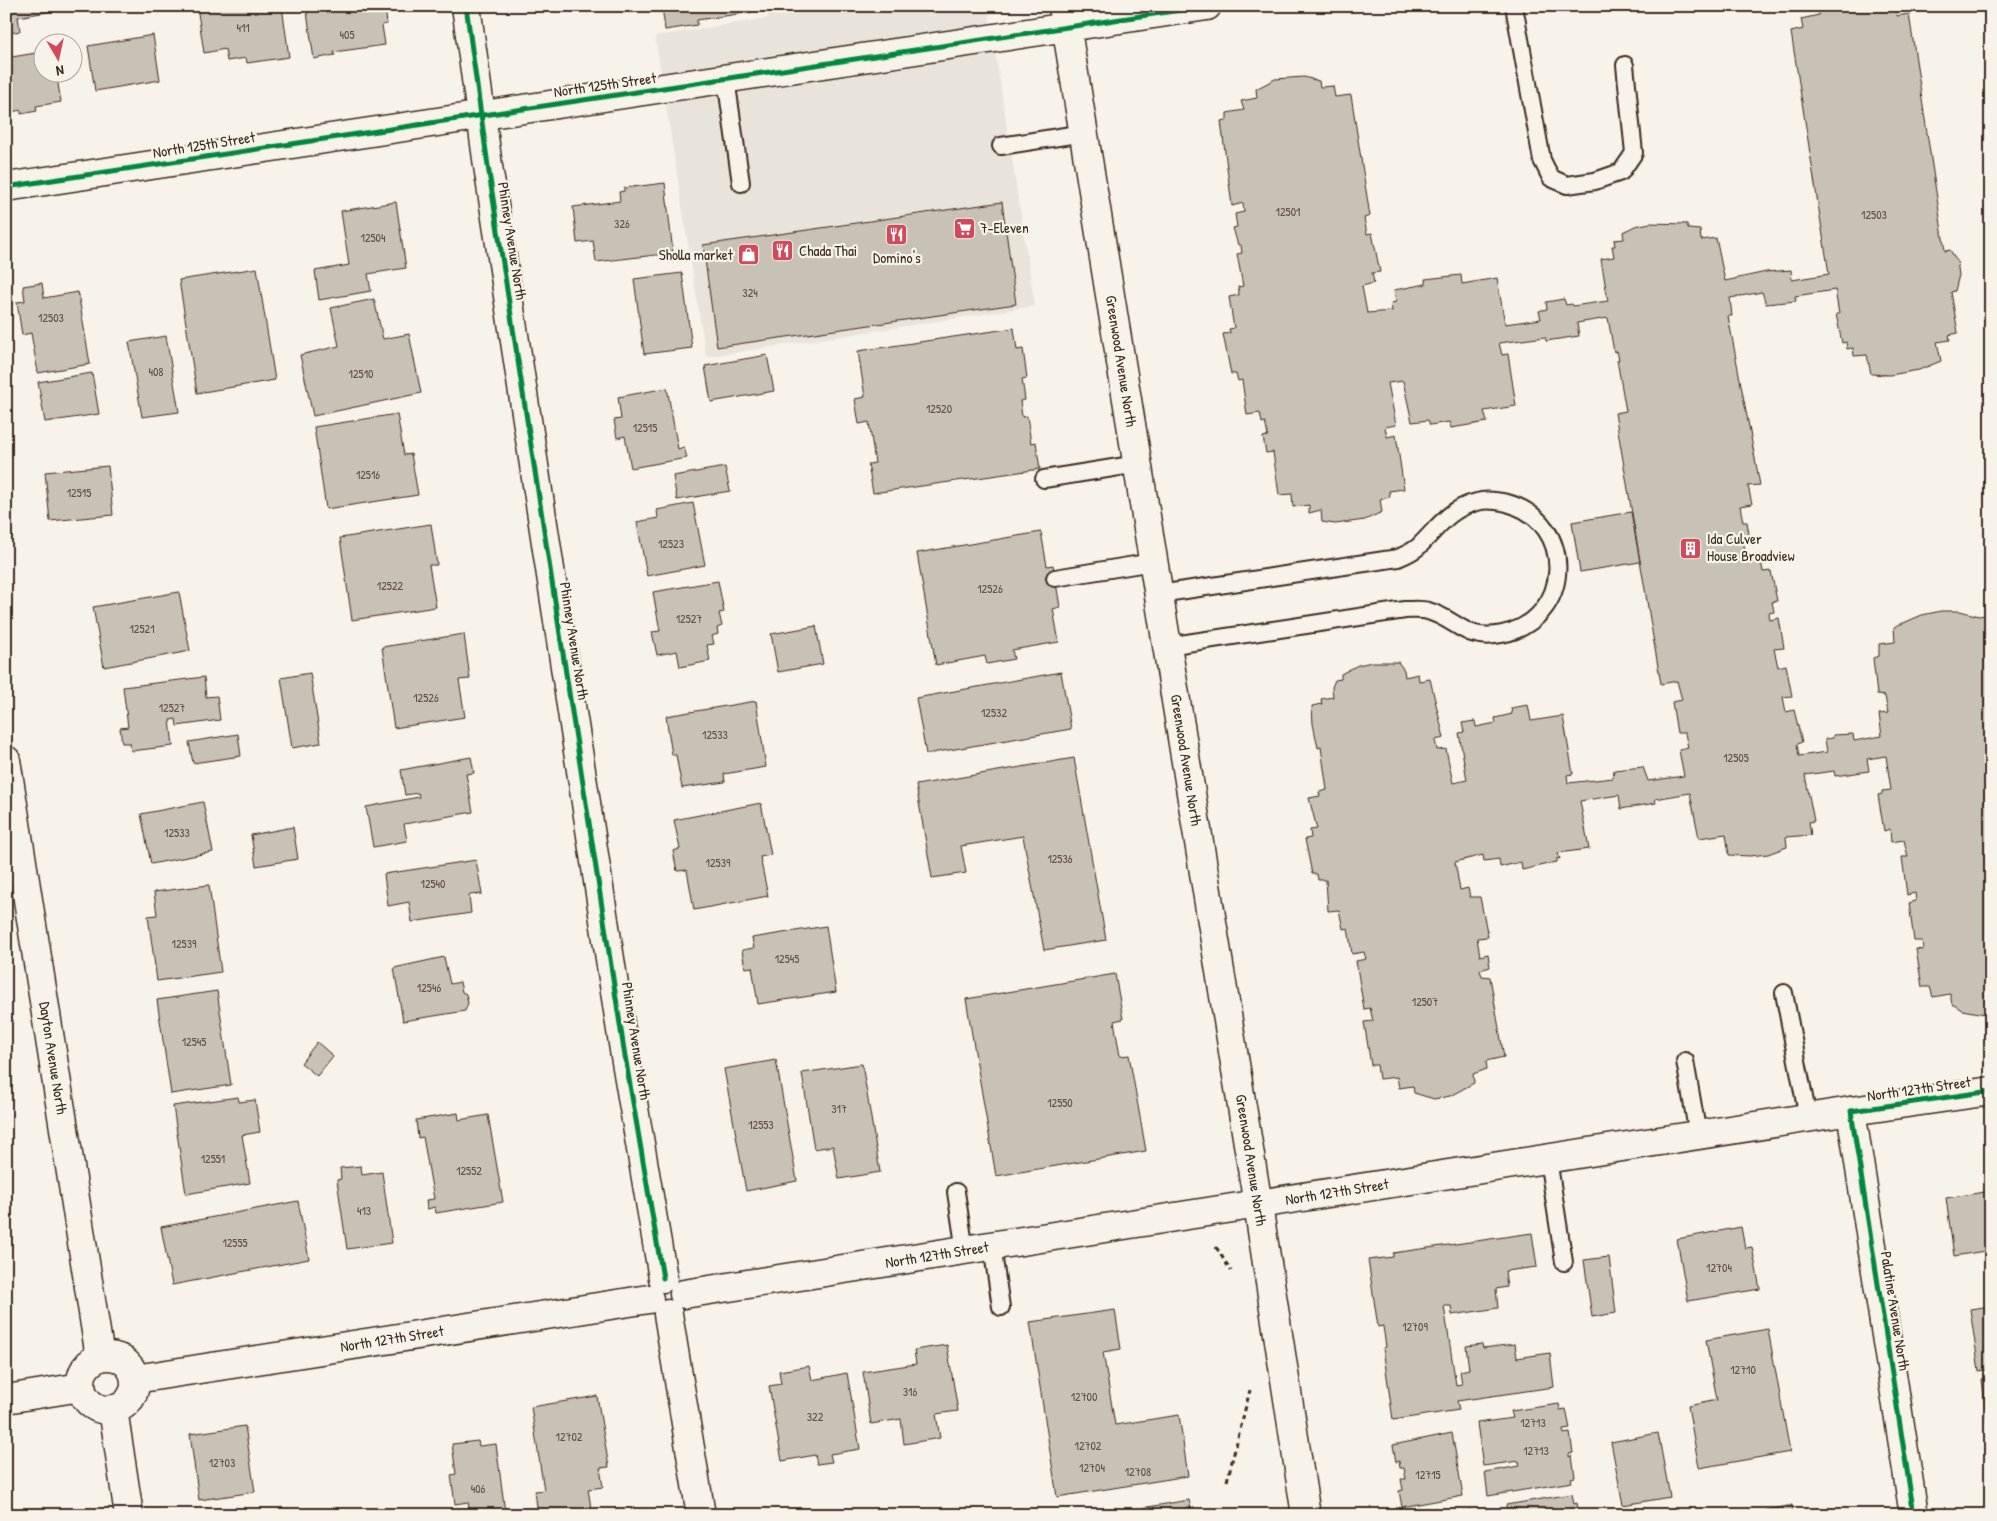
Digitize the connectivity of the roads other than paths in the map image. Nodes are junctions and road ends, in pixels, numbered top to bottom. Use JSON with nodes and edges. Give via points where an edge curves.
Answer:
{"nodes":[{"id":1,"x":466,"y":6,"type":"edge"},
{"id":2,"x":1207,"y":6,"type":"edge"},
{"id":3,"x":1514,"y":6,"type":"edge"},
{"id":4,"x":1065,"y":17,"type":"edge"},
{"id":5,"x":1625,"y":65,"type":"dead end"},
{"id":6,"x":726,"y":79,"type":"junction"},
{"id":7,"x":481,"y":116,"type":"junction"},
{"id":8,"x":1084,"y":133,"type":"junction"},
{"id":9,"x":1001,"y":146,"type":"dead end"},
{"id":10,"x":740,"y":183,"type":"dead end"},
{"id":11,"x":6,"y":187,"type":"edge"},
{"id":12,"x":1138,"y":464,"type":"junction"},
{"id":13,"x":1044,"y":479,"type":"dead end"},
{"id":14,"x":1154,"y":562,"type":"junction"},
{"id":15,"x":1055,"y":578,"type":"dead end"},
{"id":16,"x":1159,"y":594,"type":"junction"},
{"id":17,"x":1167,"y":646,"type":"junction"},
{"id":18,"x":6,"y":760,"type":"edge"},
{"id":19,"x":1784,"y":993,"type":"dead end"},
{"id":20,"x":1685,"y":1061,"type":"dead end"},
{"id":21,"x":1991,"y":1091,"type":"edge"},
{"id":22,"x":1851,"y":1111,"type":"junction"},
{"id":23,"x":1808,"y":1118,"type":"junction"},
{"id":24,"x":1698,"y":1135,"type":"junction"},
{"id":25,"x":1548,"y":1159,"type":"junction"},
{"id":26,"x":956,"y":1192,"type":"dead end"},
{"id":27,"x":1258,"y":1205,"type":"junction"},
{"id":28,"x":992,"y":1246,"type":"junction"},
{"id":29,"x":965,"y":1251,"type":"junction"},
{"id":30,"x":1564,"y":1262,"type":"dead end"},
{"id":31,"x":666,"y":1296,"type":"junction"},
{"id":32,"x":1001,"y":1307,"type":"dead end"},
{"id":33,"x":100,"y":1357,"type":"junction"},
{"id":34,"x":135,"y":1380,"type":"junction"},
{"id":35,"x":81,"y":1387,"type":"junction"},
{"id":36,"x":6,"y":1399,"type":"edge"},
{"id":37,"x":113,"y":1409,"type":"junction"},
{"id":38,"x":129,"y":1515,"type":"edge"},
{"id":39,"x":701,"y":1515,"type":"edge"},
{"id":40,"x":1306,"y":1515,"type":"edge"},
{"id":41,"x":1914,"y":1515,"type":"edge"}],
"edges":[{"from":1,"to":7,"type":"street","name":"Phinney Avenue North"},
{"from":2,"to":4,"type":"street","name":"North 125th Street"},
{"from":3,"to":5,"type":"lane","via":[[1542,160],[1551,178],[1567,185],[1595,181],[1621,172],[1634,153]]},
{"from":4,"to":6,"type":"street","name":"North 125th Street"},
{"from":4,"to":8,"type":"street","name":"Greenwood Avenue North"},
{"from":6,"to":7,"type":"street","name":"North 125th Street"},
{"from":6,"to":10,"type":"lane"},
{"from":7,"to":11,"type":"street","name":"North 125th Street"},
{"from":7,"to":31,"type":"street","name":"Phinney Avenue North","via":[[624,1050]]},
{"from":8,"to":9,"type":"lane"},
{"from":8,"to":12,"type":"street","name":"Greenwood Avenue North"},
{"from":12,"to":13,"type":"lane"},
{"from":12,"to":14,"type":"street","name":"Greenwood Avenue North"},
{"from":14,"to":15,"type":"lane"},
{"from":14,"to":16,"type":"street","name":"Greenwood Avenue North"},
{"from":16,"to":17,"type":"street","name":"Greenwood Avenue North"},
{"from":16,"to":17,"type":"lane","via":[[1398,558],[1417,548],[1444,518],[1460,507],[1478,501],[1498,501],[1533,516],[1555,547],[1558,566],[1556,585],[1536,618],[1520,629],[1501,635],[1482,636],[1463,631],[1430,611],[1405,610]]},
{"from":17,"to":27,"type":"street","name":"Greenwood Avenue North"},
{"from":18,"to":33,"type":"street","name":"Dayton Avenue North"},
{"from":19,"to":23,"type":"lane"},
{"from":20,"to":24,"type":"lane"},
{"from":21,"to":22,"type":"street","name":"North 127th Street"},
{"from":22,"to":23,"type":"street","name":"North 127th Street"},
{"from":22,"to":41,"type":"street","name":"Palatine Avenue North"},
{"from":23,"to":24,"type":"street","name":"North 127th Street"},
{"from":24,"to":25,"type":"street","name":"North 127th Street"},
{"from":25,"to":27,"type":"street","name":"North 127th Street"},
{"from":25,"to":30,"type":"lane"},
{"from":26,"to":29,"type":"lane"},
{"from":27,"to":28,"type":"street","name":"North 127th Street"},
{"from":27,"to":40,"type":"street","name":"Greenwood Avenue North"},
{"from":28,"to":29,"type":"street","name":"North 127th Street"},
{"from":28,"to":32,"type":"lane"},
{"from":29,"to":31,"type":"street","name":"North 127th Street"},
{"from":31,"to":34,"type":"street","name":"North 127th Street"},
{"from":31,"to":39,"type":"street","name":"Phinney Avenue North"},
{"from":33,"to":34,"type":"street","via":[[106,1355],[123,1360],[130,1366]]},
{"from":33,"to":35,"type":"street","via":[[84,1370]]},
{"from":34,"to":37,"type":"street","via":[[129,1400]]},
{"from":35,"to":36,"type":"street"},
{"from":35,"to":37,"type":"street","via":[[89,1402],[96,1407]]},
{"from":37,"to":38,"type":"street"}]}
